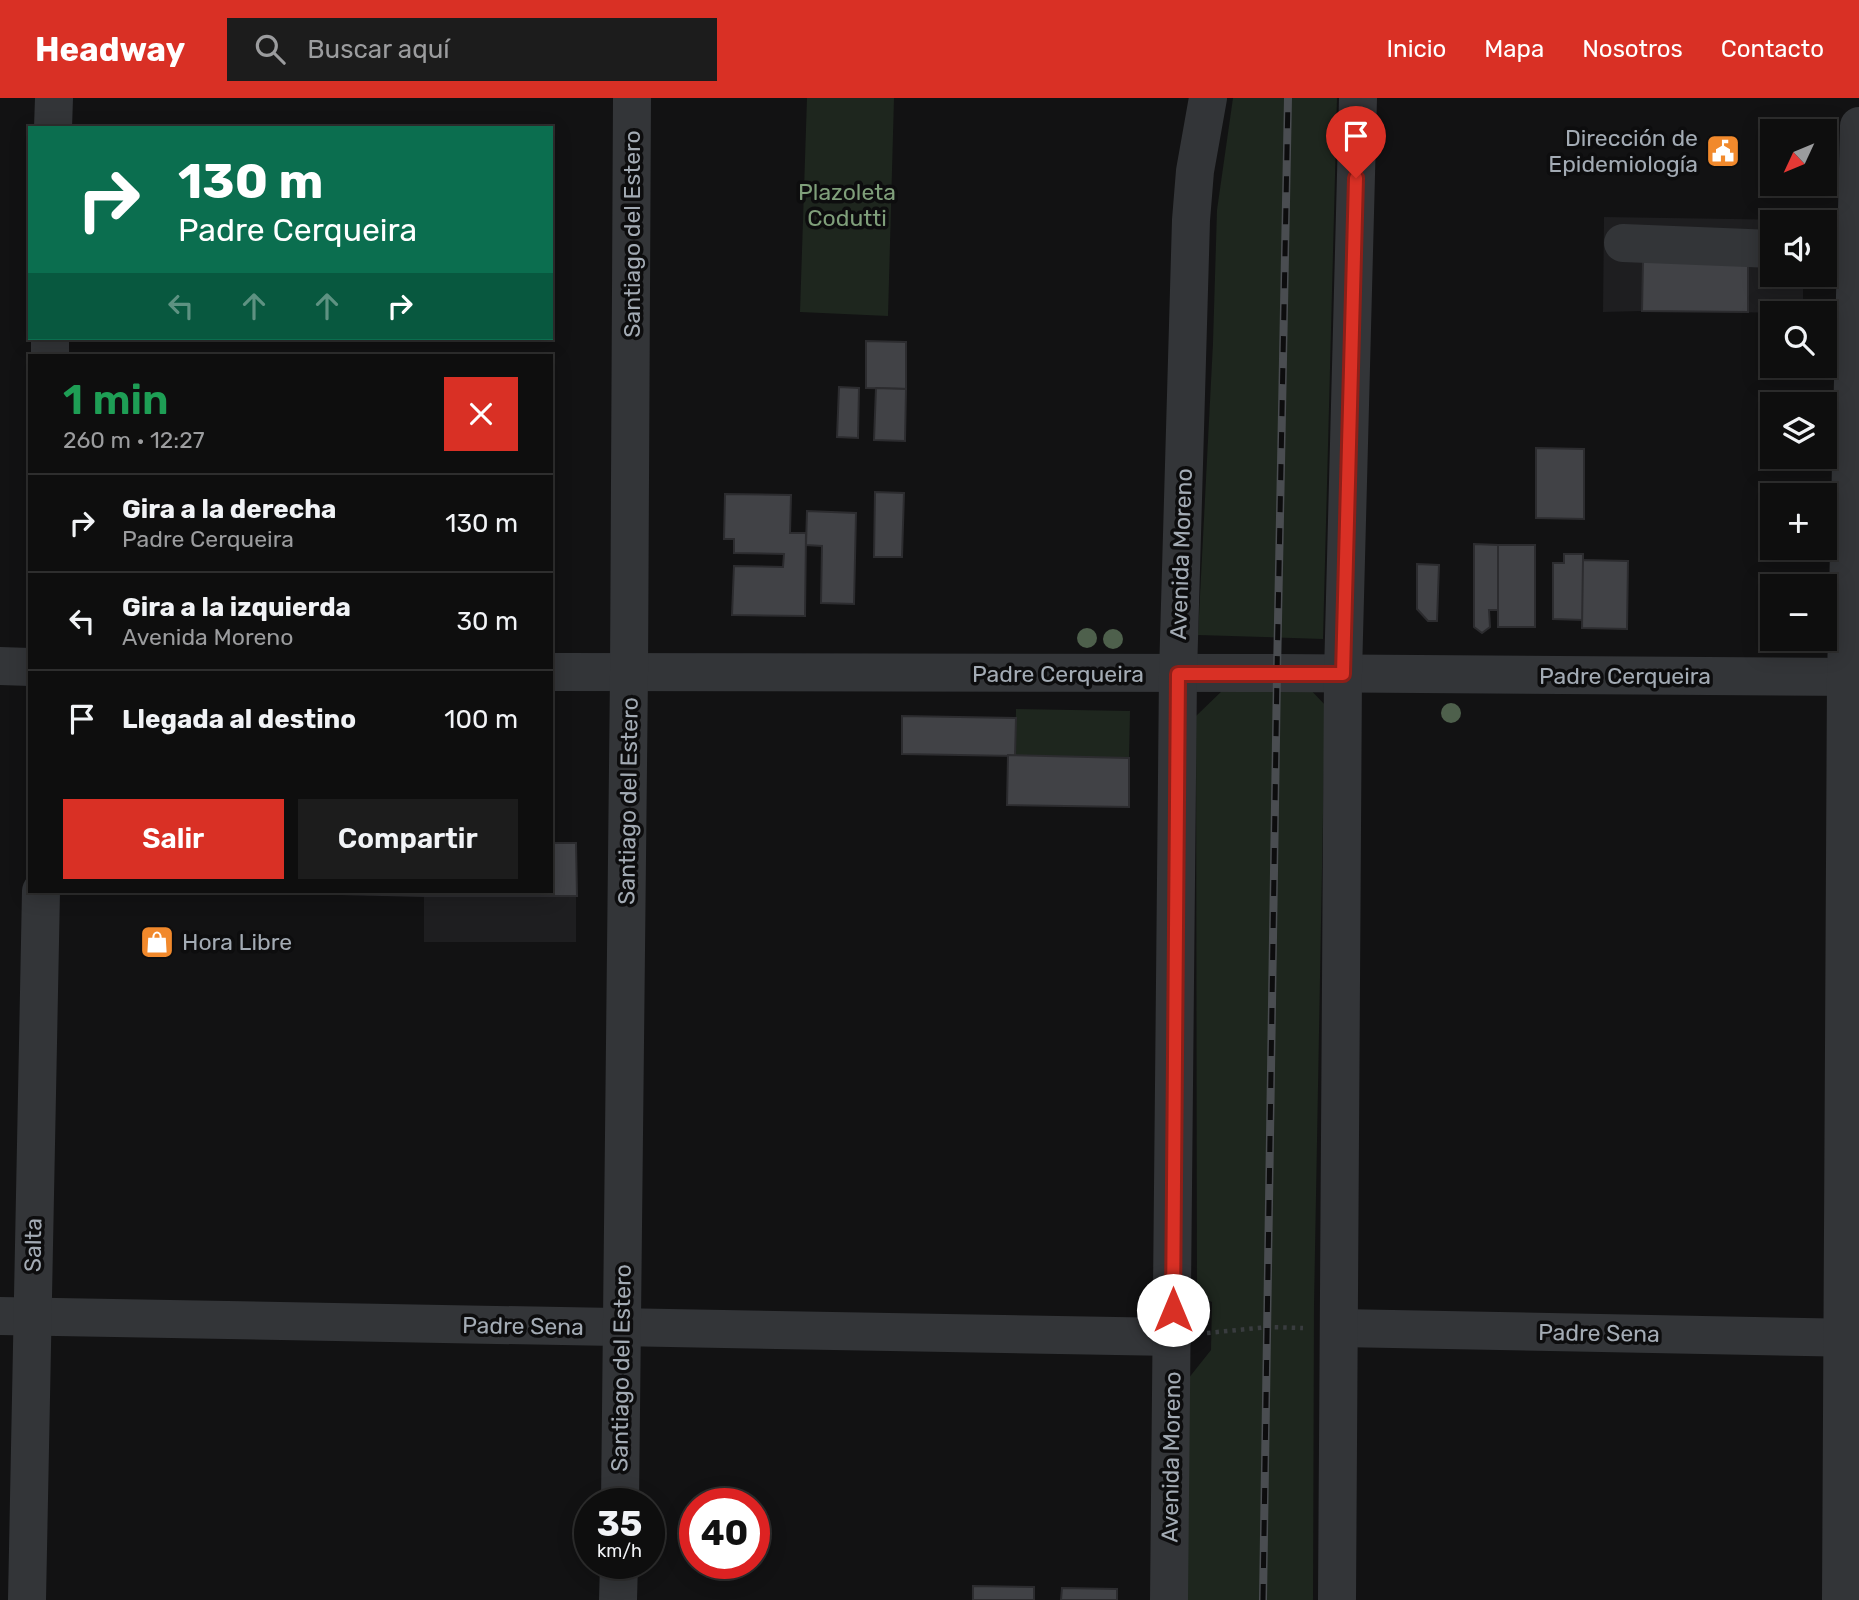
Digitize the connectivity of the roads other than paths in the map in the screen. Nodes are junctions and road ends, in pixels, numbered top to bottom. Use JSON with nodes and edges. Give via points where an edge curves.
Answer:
{"nodes":[{"id":1,"x":54,"y":98,"type":"edge"},
{"id":2,"x":632,"y":98,"type":"edge"},
{"id":3,"x":1208,"y":98,"type":"edge"},
{"id":4,"x":1358,"y":98,"type":"edge"},
{"id":5,"x":53,"y":126,"type":"edge"},
{"id":6,"x":1859,"y":126,"type":"edge"},
{"id":7,"x":1623,"y":243,"type":"dead end"},
{"id":8,"x":1760,"y":249,"type":"edge"},
{"id":9,"x":1841,"y":253,"type":"edge"},
{"id":10,"x":0,"y":666,"type":"edge"},
{"id":11,"x":28,"y":667,"type":"edge"},
{"id":12,"x":553,"y":673,"type":"edge"},
{"id":13,"x":629,"y":674,"type":"junction"},
{"id":14,"x":1178,"y":674,"type":"junction"},
{"id":15,"x":1343,"y":674,"type":"junction"},
{"id":16,"x":1852,"y":677,"type":"edge"},
{"id":17,"x":41,"y":893,"type":"edge"},
{"id":18,"x":16,"y":1316,"type":"edge"},
{"id":19,"x":622,"y":1328,"type":"junction"},
{"id":20,"x":1339,"y":1328,"type":"junction"},
{"id":21,"x":1172,"y":1337,"type":"junction"},
{"id":22,"x":1851,"y":1338,"type":"edge"},
{"id":23,"x":620,"y":1488,"type":"edge"},
{"id":24,"x":619,"y":1579,"type":"edge"},
{"id":25,"x":27,"y":1600,"type":"edge"},
{"id":26,"x":618,"y":1600,"type":"edge"},
{"id":27,"x":1169,"y":1600,"type":"edge"},
{"id":28,"x":1337,"y":1600,"type":"edge"},
{"id":29,"x":1841,"y":1600,"type":"edge"}],
"edges":[{"from":1,"to":5,"type":"street"},
{"from":2,"to":13,"type":"street","name":"Santiago del Estero"},
{"from":3,"to":14,"type":"street","name":"Avenida Moreno","via":[[1191,220]]},
{"from":4,"to":15,"type":"street"},
{"from":6,"to":9,"type":"street"},
{"from":7,"to":8,"type":"street"},
{"from":9,"to":16,"type":"street"},
{"from":10,"to":11,"type":"street"},
{"from":12,"to":13,"type":"street","name":"Padre Cerqueira"},
{"from":13,"to":14,"type":"street","name":"Padre Cerqueira"},
{"from":13,"to":19,"type":"street","name":"Santiago del Estero"},
{"from":14,"to":15,"type":"street","name":"Padre Cerqueira"},
{"from":14,"to":21,"type":"street","name":"Avenida Moreno"},
{"from":15,"to":16,"type":"street","name":"Padre Cerqueira"},
{"from":15,"to":20,"type":"street"},
{"from":16,"to":22,"type":"street"},
{"from":17,"to":18,"type":"street","name":"Salta"},
{"from":18,"to":19,"type":"street","name":"Padre Sena"},
{"from":18,"to":25,"type":"street","name":"Salta"},
{"from":19,"to":21,"type":"street","name":"Padre Sena"},
{"from":19,"to":23,"type":"street","name":"Santiago del Estero"},
{"from":20,"to":22,"type":"street","name":"Padre Sena"},
{"from":20,"to":28,"type":"street"},
{"from":21,"to":27,"type":"street","name":"Avenida Moreno"},
{"from":22,"to":29,"type":"street"},
{"from":24,"to":26,"type":"street"}]}
